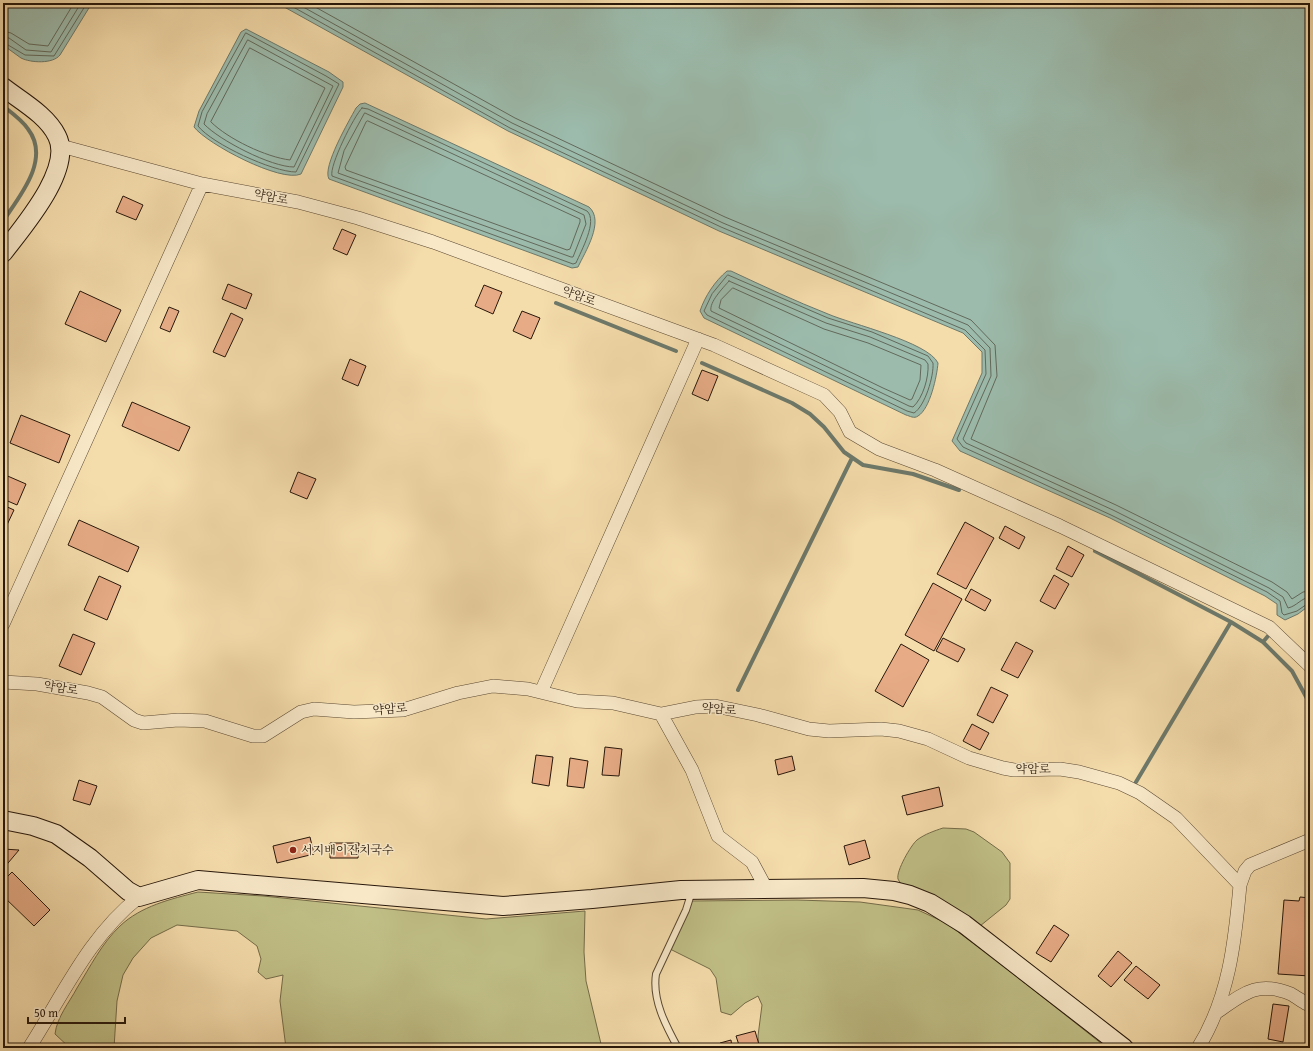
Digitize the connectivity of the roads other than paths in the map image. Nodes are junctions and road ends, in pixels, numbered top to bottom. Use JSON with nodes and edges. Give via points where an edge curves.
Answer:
{"nodes":[{"id":1,"x":3,"y":87,"type":"edge"},
{"id":2,"x":61,"y":146,"type":"junction"},
{"id":3,"x":202,"y":184,"type":"junction"},
{"id":4,"x":3,"y":253,"type":"edge"},
{"id":5,"x":698,"y":339,"type":"junction"},
{"id":6,"x":3,"y":624,"type":"edge"},
{"id":7,"x":1310,"y":666,"type":"edge"},
{"id":8,"x":3,"y":682,"type":"edge"},
{"id":9,"x":541,"y":692,"type":"junction"},
{"id":10,"x":661,"y":714,"type":"junction"},
{"id":11,"x":3,"y":820,"type":"edge"},
{"id":12,"x":1310,"y":840,"type":"edge"},
{"id":13,"x":1240,"y":885,"type":"junction"},
{"id":14,"x":692,"y":890,"type":"junction"},
{"id":15,"x":767,"y":890,"type":"junction"},
{"id":16,"x":139,"y":897,"type":"junction"},
{"id":17,"x":1309,"y":1007,"type":"edge"},
{"id":18,"x":1217,"y":1012,"type":"junction"},
{"id":19,"x":29,"y":1048,"type":"edge"},
{"id":20,"x":678,"y":1048,"type":"edge"},
{"id":21,"x":1124,"y":1048,"type":"edge"},
{"id":22,"x":1198,"y":1048,"type":"edge"}],
"edges":[{"from":1,"to":2,"type":"street","via":[[48,122],[58,136]]},
{"from":2,"to":3,"type":"street","name":"약암로"},
{"from":2,"to":4,"type":"street","via":[[50,186]]},
{"from":3,"to":5,"type":"street","name":"약암로","via":[[298,202],[373,223],[433,242]]},
{"from":3,"to":6,"type":"street"},
{"from":5,"to":7,"type":"street","name":"약암로","via":[[824,395],[840,412],[850,432],[879,449],[935,470],[1060,526],[1269,627]]},
{"from":5,"to":9,"type":"street"},
{"from":8,"to":9,"type":"street","name":"약암로","via":[[37,684],[102,697],[134,720],[143,723],[205,721],[254,736],[263,736],[301,712],[314,709],[354,712],[404,710],[458,693],[493,686],[512,686]]},
{"from":9,"to":10,"type":"street","name":"약암로","via":[[577,701],[613,703]]},
{"from":10,"to":13,"type":"street","name":"약암로","via":[[715,706],[808,729],[899,731],[928,739],[969,758],[1003,768],[1060,769],[1102,777],[1140,793],[1176,818]]},
{"from":10,"to":15,"type":"street","via":[[692,770],[718,836],[752,862]]},
{"from":11,"to":16,"type":"street","via":[[56,834],[90,858],[128,892]]},
{"from":12,"to":13,"type":"street","via":[[1250,865]]},
{"from":13,"to":18,"type":"street","via":[[1235,941]]},
{"from":14,"to":15,"type":"street"},
{"from":14,"to":16,"type":"street","via":[[503,906],[198,880]]},
{"from":14,"to":20,"type":"lane","via":[[686,910],[656,974],[655,983],[663,1019]]},
{"from":15,"to":21,"type":"street","via":[[863,888],[894,891],[930,903],[964,924]]},
{"from":16,"to":19,"type":"street","via":[[93,944]]},
{"from":17,"to":18,"type":"street","via":[[1292,995],[1257,988]]},
{"from":18,"to":22,"type":"street"}]}
